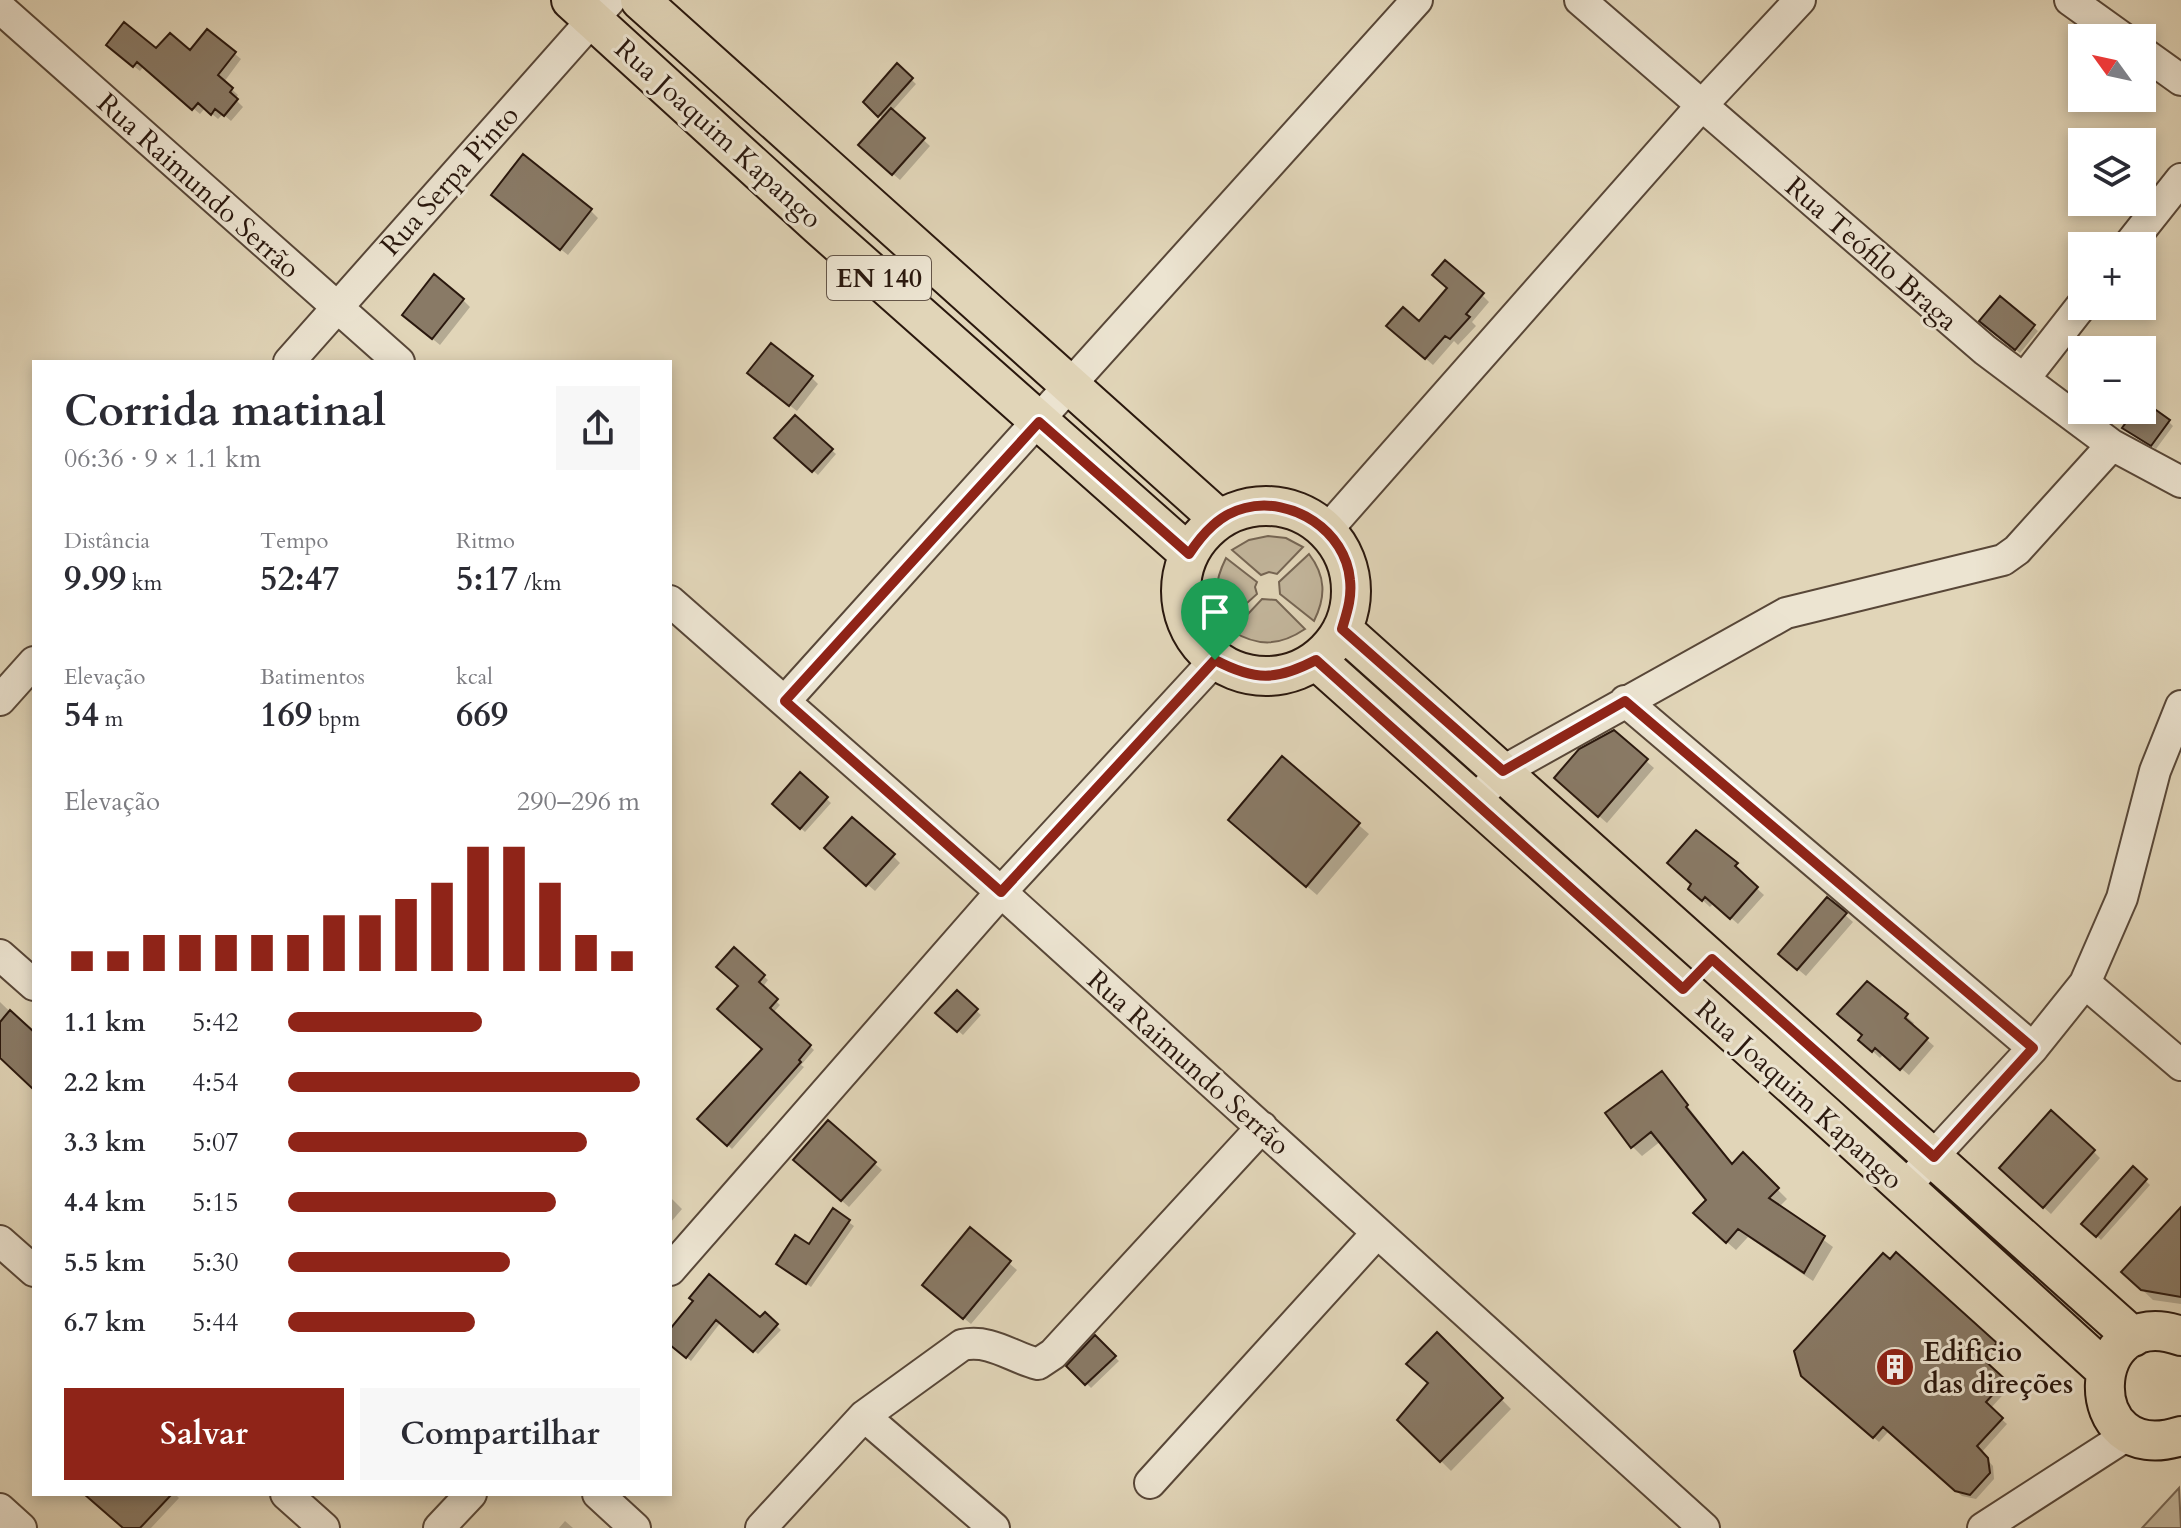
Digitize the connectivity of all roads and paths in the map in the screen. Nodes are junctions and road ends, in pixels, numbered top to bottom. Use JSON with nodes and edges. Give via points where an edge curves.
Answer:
{"nodes":[{"id":1,"x":640,"y":0,"type":"edge"},
{"id":2,"x":1417,"y":0,"type":"edge"},
{"id":3,"x":1580,"y":0,"type":"edge"},
{"id":4,"x":1800,"y":0,"type":"edge"},
{"id":5,"x":2070,"y":0,"type":"edge"},
{"id":6,"x":592,"y":6,"type":"edge"},
{"id":7,"x":0,"y":8,"type":"edge"},
{"id":8,"x":2103,"y":24,"type":"edge"},
{"id":9,"x":2156,"y":62,"type":"edge"},
{"id":10,"x":2181,"y":80,"type":"edge"},
{"id":11,"x":1702,"y":105,"type":"junction"},
{"id":12,"x":2181,"y":179,"type":"edge"},
{"id":13,"x":852,"y":189,"type":"junction"},
{"id":14,"x":819,"y":226,"type":"junction"},
{"id":15,"x":2139,"y":232,"type":"edge"},
{"id":16,"x":336,"y":306,"type":"junction"},
{"id":17,"x":2070,"y":320,"type":"edge"},
{"id":18,"x":291,"y":360,"type":"edge"},
{"id":19,"x":397,"y":360,"type":"edge"},
{"id":20,"x":2024,"y":379,"type":"junction"},
{"id":21,"x":1071,"y":385,"type":"junction"},
{"id":22,"x":1039,"y":422,"type":"junction"},
{"id":23,"x":2112,"y":445,"type":"junction"},
{"id":24,"x":2181,"y":482,"type":"edge"},
{"id":25,"x":1219,"y":519,"type":"junction"},
{"id":26,"x":1327,"y":530,"type":"junction"},
{"id":27,"x":1189,"y":554,"type":"junction"},
{"id":28,"x":672,"y":603,"type":"edge"},
{"id":29,"x":1342,"y":629,"type":"junction"},
{"id":30,"x":1215,"y":660,"type":"junction"},
{"id":31,"x":1316,"y":660,"type":"junction"},
{"id":32,"x":32,"y":664,"type":"edge"},
{"id":33,"x":0,"y":700,"type":"edge"},
{"id":34,"x":785,"y":701,"type":"junction"},
{"id":35,"x":1625,"y":701,"type":"junction"},
{"id":36,"x":2181,"y":706,"type":"edge"},
{"id":37,"x":1503,"y":771,"type":"junction"},
{"id":38,"x":1474,"y":802,"type":"junction"},
{"id":39,"x":1001,"y":892,"type":"junction"},
{"id":40,"x":0,"y":955,"type":"edge"},
{"id":41,"x":1712,"y":959,"type":"junction"},
{"id":42,"x":32,"y":983,"type":"edge"},
{"id":43,"x":2085,"y":983,"type":"junction"},
{"id":44,"x":1683,"y":989,"type":"junction"},
{"id":45,"x":2033,"y":1048,"type":"junction"},
{"id":46,"x":2179,"y":1060,"type":"edge"},
{"id":47,"x":1262,"y":1127,"type":"junction"},
{"id":48,"x":1934,"y":1157,"type":"junction"},
{"id":49,"x":1904,"y":1188,"type":"junction"},
{"id":50,"x":1377,"y":1233,"type":"junction"},
{"id":51,"x":0,"y":1241,"type":"edge"},
{"id":52,"x":672,"y":1268,"type":"edge"},
{"id":53,"x":32,"y":1269,"type":"edge"},
{"id":54,"x":2181,"y":1336,"type":"edge"},
{"id":55,"x":2133,"y":1337,"type":"junction"},
{"id":56,"x":2105,"y":1370,"type":"junction"},
{"id":57,"x":864,"y":1416,"type":"junction"},
{"id":58,"x":2129,"y":1434,"type":"junction"},
{"id":59,"x":2181,"y":1436,"type":"edge"},
{"id":60,"x":1150,"y":1483,"type":"dead end"},
{"id":61,"x":288,"y":1496,"type":"edge"},
{"id":62,"x":469,"y":1496,"type":"edge"},
{"id":63,"x":600,"y":1496,"type":"edge"},
{"id":64,"x":0,"y":1509,"type":"edge"},
{"id":65,"x":21,"y":1528,"type":"edge"},
{"id":66,"x":324,"y":1528,"type":"edge"},
{"id":67,"x":439,"y":1528,"type":"edge"},
{"id":68,"x":635,"y":1528,"type":"edge"},
{"id":69,"x":761,"y":1528,"type":"edge"},
{"id":70,"x":994,"y":1528,"type":"edge"},
{"id":71,"x":1704,"y":1528,"type":"edge"},
{"id":72,"x":1983,"y":1528,"type":"edge"}],
"edges":[{"from":1,"to":13,"type":"main road","name":"Rua Joaquim Kapango","number":"EN 140"},
{"from":2,"to":21,"type":"street"},
{"from":3,"to":11,"type":"street","name":"Rua Teófilo Braga"},
{"from":4,"to":11,"type":"street"},
{"from":5,"to":8,"type":"street"},
{"from":6,"to":14,"type":"main road","name":"Rua Joaquim Kapango","number":"EN 140"},
{"from":6,"to":16,"type":"street","name":"Rua Serpa Pinto"},
{"from":7,"to":16,"type":"street","name":"Rua Raimundo Serrão"},
{"from":9,"to":10,"type":"street"},
{"from":11,"to":20,"type":"street","name":"Rua Teófilo Braga"},
{"from":11,"to":26,"type":"street"},
{"from":12,"to":15,"type":"street"},
{"from":13,"to":14,"type":"main road"},
{"from":13,"to":21,"type":"main road","name":"Rua Joaquim Kapango","number":"EN 140"},
{"from":14,"to":22,"type":"main road","name":"Rua Joaquim Kapango","number":"EN 140"},
{"from":16,"to":18,"type":"street","name":"Rua Serpa Pinto"},
{"from":16,"to":19,"type":"street","name":"Rua Raimundo Serrão"},
{"from":17,"to":20,"type":"street"},
{"from":20,"to":23,"type":"street","name":"Rua Teófilo Braga"},
{"from":21,"to":22,"type":"street"},
{"from":21,"to":25,"type":"main road","name":"Rua Joaquim Kapango","number":"EN 140"},
{"from":22,"to":27,"type":"main road","name":"Rua Joaquim Kapango","number":"EN 140"},
{"from":22,"to":34,"type":"street"},
{"from":23,"to":24,"type":"street","name":"Rua Teófilo Braga"},
{"from":23,"to":35,"type":"street","via":[[2003,560],[1786,613]]},
{"from":25,"to":26,"type":"main road","via":[[1245,508],[1275,506],[1303,513]]},
{"from":25,"to":27,"type":"main road"},
{"from":26,"to":29,"type":"main road","via":[[1350,577]]},
{"from":27,"to":30,"type":"main road","via":[[1181,582],[1183,612],[1194,639]]},
{"from":28,"to":34,"type":"street","name":"Rua Raimundo Serrão"},
{"from":29,"to":31,"type":"main road"},
{"from":29,"to":37,"type":"main road","name":"Rua Joaquim Kapango"},
{"from":30,"to":31,"type":"main road","via":[[1238,672],[1265,676],[1292,673]]},
{"from":30,"to":39,"type":"street"},
{"from":31,"to":38,"type":"main road","name":"Rua Joaquim Kapango"},
{"from":32,"to":33,"type":"street"},
{"from":34,"to":39,"type":"street","name":"Rua Raimundo Serrão"},
{"from":35,"to":37,"type":"street"},
{"from":35,"to":45,"type":"street"},
{"from":36,"to":43,"type":"street","via":[[2155,771],[2122,898]]},
{"from":37,"to":38,"type":"street"},
{"from":37,"to":41,"type":"main road","name":"Rua Joaquim Kapango"},
{"from":38,"to":44,"type":"main road","name":"Rua Joaquim Kapango"},
{"from":39,"to":47,"type":"street","name":"Rua Raimundo Serrão"},
{"from":39,"to":52,"type":"street"},
{"from":40,"to":42,"type":"street"},
{"from":41,"to":44,"type":"main road"},
{"from":41,"to":48,"type":"main road","name":"Rua Joaquim Kapango"},
{"from":43,"to":45,"type":"street"},
{"from":43,"to":46,"type":"street"},
{"from":44,"to":49,"type":"main road","name":"Rua Joaquim Kapango"},
{"from":45,"to":48,"type":"street"},
{"from":47,"to":50,"type":"street","name":"Rua Raimundo Serrão"},
{"from":47,"to":57,"type":"street","via":[[1053,1354],[1038,1364],[989,1344],[962,1345]]},
{"from":48,"to":49,"type":"street"},
{"from":48,"to":55,"type":"main road","name":"Rua Joaquim Kapango"},
{"from":49,"to":56,"type":"main road","name":"Rua Joaquim Kapango"},
{"from":50,"to":60,"type":"street"},
{"from":50,"to":71,"type":"street","name":"Rua Raimundo Serrão"},
{"from":51,"to":53,"type":"street"},
{"from":54,"to":55,"type":"main road","via":[[2150,1331]]},
{"from":55,"to":56,"type":"main road"},
{"from":56,"to":58,"type":"main road","via":[[2106,1406]]},
{"from":57,"to":69,"type":"street"},
{"from":57,"to":70,"type":"street"},
{"from":58,"to":59,"type":"main road","via":[[2147,1441]]},
{"from":58,"to":72,"type":"street"},
{"from":61,"to":66,"type":"street"},
{"from":62,"to":67,"type":"street"},
{"from":63,"to":68,"type":"street"},
{"from":64,"to":65,"type":"street"}]}
